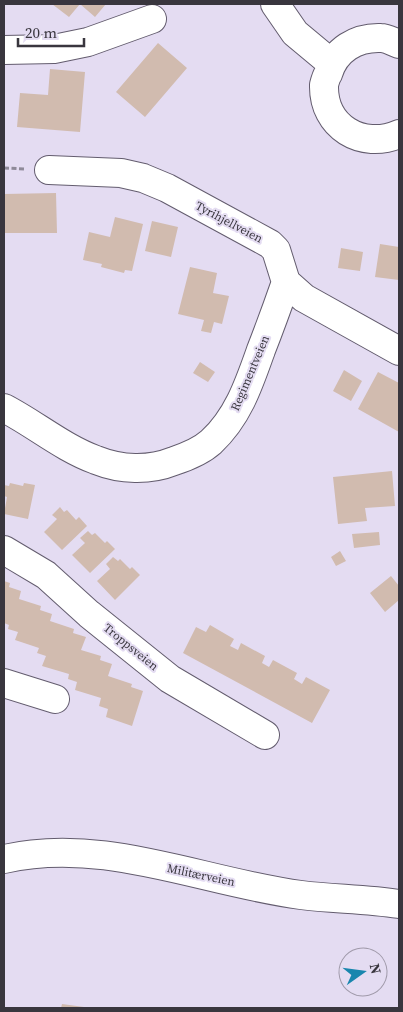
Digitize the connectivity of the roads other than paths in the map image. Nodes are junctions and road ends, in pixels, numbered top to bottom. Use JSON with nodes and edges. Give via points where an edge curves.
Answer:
{"nodes":[{"id":1,"x":275,"y":4,"type":"edge"},
{"id":2,"x":152,"y":19,"type":"dead end"},
{"id":3,"x":399,"y":44,"type":"edge"},
{"id":4,"x":4,"y":50,"type":"edge"},
{"id":5,"x":331,"y":63,"type":"junction"},
{"id":6,"x":399,"y":134,"type":"edge"},
{"id":7,"x":49,"y":170,"type":"dead end"},
{"id":8,"x":286,"y":282,"type":"junction"},
{"id":9,"x":399,"y":351,"type":"edge"},
{"id":10,"x":4,"y":408,"type":"edge"},
{"id":11,"x":4,"y":550,"type":"edge"},
{"id":12,"x":4,"y":683,"type":"edge"},
{"id":13,"x":56,"y":699,"type":"dead end"},
{"id":14,"x":265,"y":735,"type":"dead end"},
{"id":15,"x":4,"y":859,"type":"edge"},
{"id":16,"x":399,"y":904,"type":"edge"}],
"edges":[{"from":1,"to":5,"type":"street","via":[[295,33]]},
{"from":2,"to":4,"type":"street","via":[[88,42],[54,49]]},
{"from":3,"to":5,"type":"street","via":[[383,38],[362,39],[344,48]]},
{"from":5,"to":6,"type":"street","via":[[324,84],[327,106],[338,124],[353,135],[370,140]]},
{"from":7,"to":8,"type":"street","name":"Tyrihjellveien","via":[[121,174],[143,178],[167,188],[270,244],[276,250]]},
{"from":8,"to":9,"type":"street","via":[[304,298]]},
{"from":8,"to":10,"type":"street","name":"Regimentveien","via":[[239,407],[210,443],[190,455],[164,465],[141,468],[97,461],[74,451]]},
{"from":11,"to":14,"type":"street","name":"Troppsveien","via":[[46,575],[170,679]]},
{"from":12,"to":13,"type":"street"},
{"from":15,"to":16,"type":"street","name":"Militærveien","via":[[41,852],[88,854],[135,860],[301,895]]}]}
